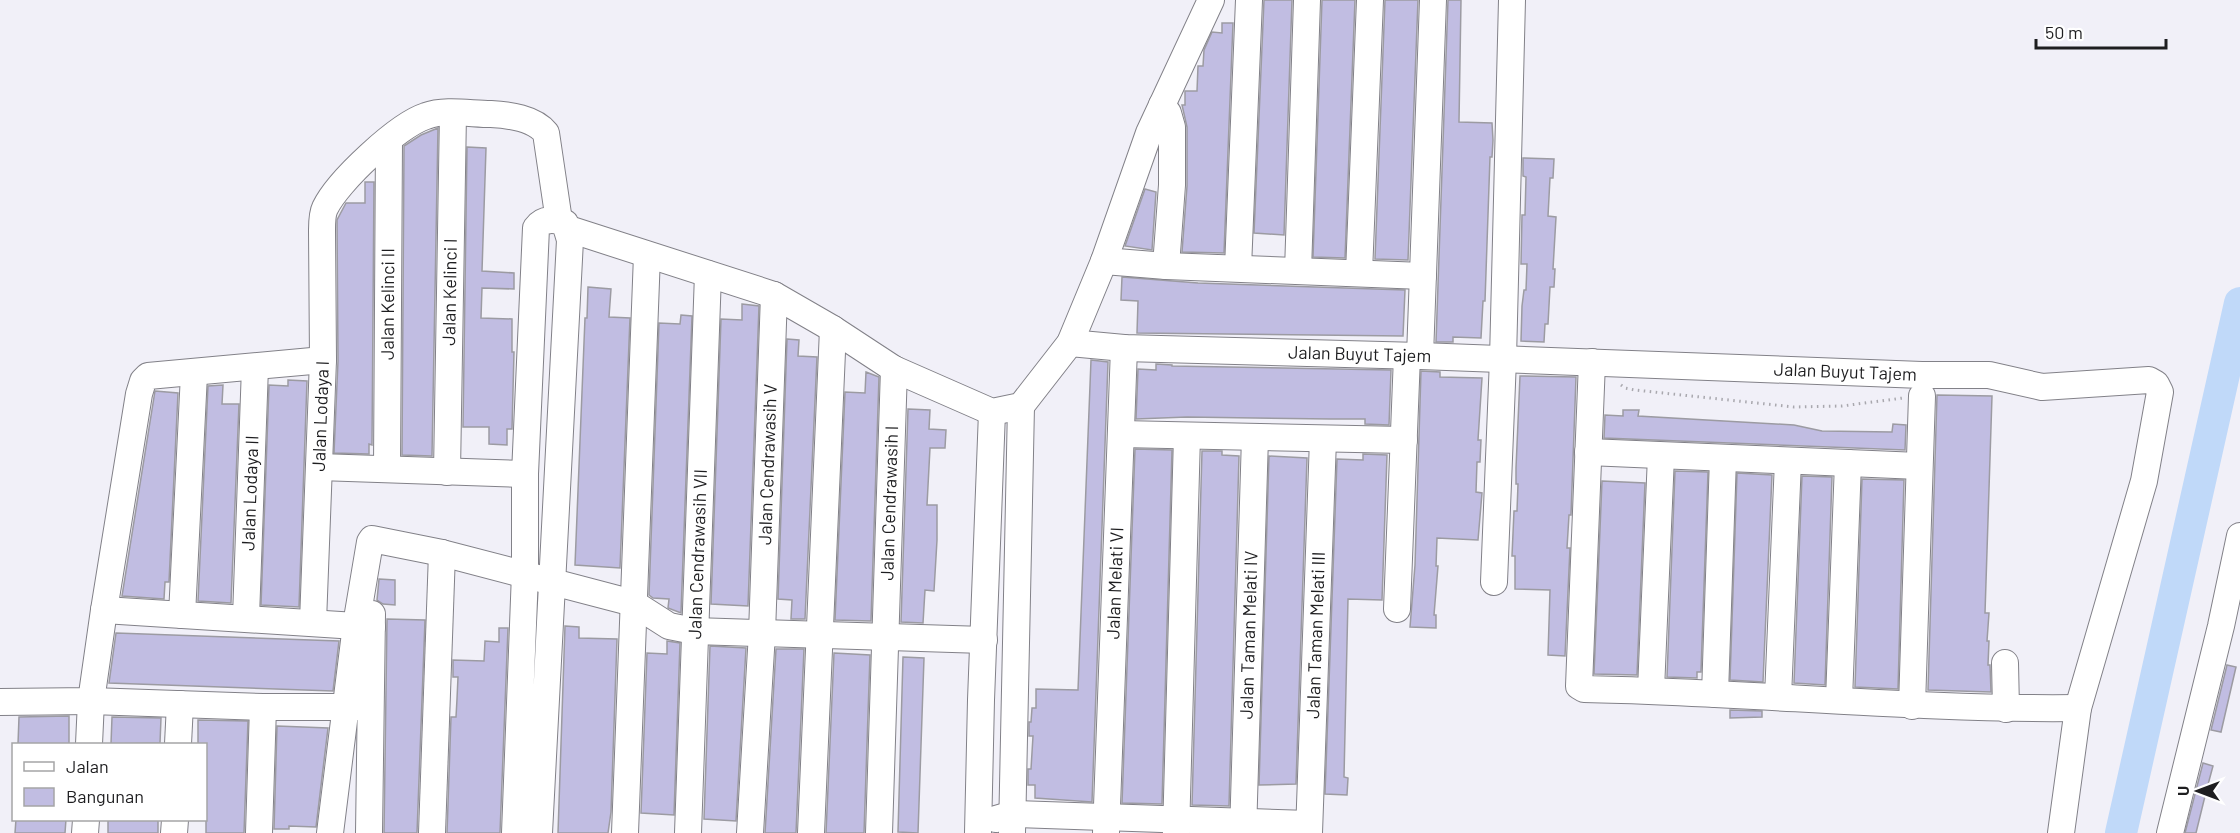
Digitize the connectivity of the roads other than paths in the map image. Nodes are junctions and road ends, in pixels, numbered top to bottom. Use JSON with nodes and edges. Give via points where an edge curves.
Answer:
{"nodes":[{"id":1,"x":1211,"y":0,"type":"edge"},
{"id":2,"x":1249,"y":0,"type":"edge"},
{"id":3,"x":1307,"y":0,"type":"edge"},
{"id":4,"x":1370,"y":0,"type":"edge"},
{"id":5,"x":1433,"y":0,"type":"edge"},
{"id":6,"x":1512,"y":0,"type":"edge"},
{"id":7,"x":1162,"y":105,"type":"junction"},
{"id":8,"x":453,"y":113,"type":"junction"},
{"id":9,"x":389,"y":140,"type":"junction"},
{"id":10,"x":564,"y":225,"type":"junction"},
{"id":11,"x":647,"y":255,"type":"junction"},
{"id":12,"x":1104,"y":261,"type":"junction"},
{"id":13,"x":1166,"y":266,"type":"junction"},
{"id":14,"x":1238,"y":268,"type":"junction"},
{"id":15,"x":1298,"y":271,"type":"junction"},
{"id":16,"x":1359,"y":273,"type":"junction"},
{"id":17,"x":708,"y":274,"type":"junction"},
{"id":18,"x":1423,"y":276,"type":"junction"},
{"id":19,"x":774,"y":295,"type":"junction"},
{"id":20,"x":833,"y":329,"type":"junction"},
{"id":21,"x":1070,"y":343,"type":"junction"},
{"id":22,"x":1124,"y":348,"type":"junction"},
{"id":23,"x":1413,"y":356,"type":"junction"},
{"id":24,"x":1503,"y":359,"type":"junction"},
{"id":25,"x":323,"y":360,"type":"junction"},
{"id":26,"x":1599,"y":362,"type":"junction"},
{"id":27,"x":255,"y":368,"type":"junction"},
{"id":28,"x":894,"y":369,"type":"junction"},
{"id":29,"x":194,"y":374,"type":"junction"},
{"id":30,"x":1922,"y":396,"type":"road end"},
{"id":31,"x":1021,"y":406,"type":"junction"},
{"id":32,"x":992,"y":412,"type":"junction"},
{"id":33,"x":1121,"y":434,"type":"junction"},
{"id":34,"x":1187,"y":436,"type":"junction"},
{"id":35,"x":1255,"y":437,"type":"junction"},
{"id":36,"x":1323,"y":439,"type":"junction"},
{"id":37,"x":1404,"y":440,"type":"junction"},
{"id":38,"x":1588,"y":452,"type":"junction"},
{"id":39,"x":1661,"y":456,"type":"junction"},
{"id":40,"x":1723,"y":458,"type":"junction"},
{"id":41,"x":1788,"y":460,"type":"junction"},
{"id":42,"x":1848,"y":463,"type":"junction"},
{"id":43,"x":1919,"y":466,"type":"junction"},
{"id":44,"x":319,"y":467,"type":"junction"},
{"id":45,"x":387,"y":469,"type":"junction"},
{"id":46,"x":447,"y":471,"type":"junction"},
{"id":47,"x":525,"y":474,"type":"junction"},
{"id":48,"x":2240,"y":536,"type":"edge"},
{"id":49,"x":442,"y":553,"type":"junction"},
{"id":50,"x":525,"y":573,"type":"junction"},
{"id":51,"x":552,"y":582,"type":"junction"},
{"id":52,"x":1494,"y":582,"type":"dead end"},
{"id":53,"x":633,"y":603,"type":"junction"},
{"id":54,"x":1397,"y":609,"type":"dead end"},
{"id":55,"x":104,"y":610,"type":"junction"},
{"id":56,"x":182,"y":615,"type":"junction"},
{"id":57,"x":246,"y":617,"type":"junction"},
{"id":58,"x":313,"y":622,"type":"junction"},
{"id":59,"x":364,"y":626,"type":"junction"},
{"id":60,"x":694,"y":631,"type":"junction"},
{"id":61,"x":762,"y":633,"type":"junction"},
{"id":62,"x":819,"y":636,"type":"junction"},
{"id":63,"x":887,"y":638,"type":"junction"},
{"id":64,"x":984,"y":640,"type":"junction"},
{"id":65,"x":2005,"y":663,"type":"dead end"},
{"id":66,"x":1651,"y":690,"type":"junction"},
{"id":67,"x":1715,"y":694,"type":"junction"},
{"id":68,"x":1778,"y":697,"type":"junction"},
{"id":69,"x":1839,"y":700,"type":"junction"},
{"id":70,"x":91,"y":701,"type":"junction"},
{"id":71,"x":0,"y":702,"type":"edge"},
{"id":72,"x":180,"y":704,"type":"junction"},
{"id":73,"x":1912,"y":706,"type":"junction"},
{"id":74,"x":263,"y":707,"type":"junction"},
{"id":75,"x":358,"y":708,"type":"junction"},
{"id":76,"x":2078,"y":708,"type":"junction"},
{"id":77,"x":2006,"y":709,"type":"junction"},
{"id":78,"x":89,"y":743,"type":"edge"},
{"id":79,"x":178,"y":743,"type":"edge"},
{"id":80,"x":529,"y":787,"type":"junction"},
{"id":81,"x":1012,"y":823,"type":"edge"},
{"id":82,"x":1106,"y":825,"type":"edge"},
{"id":83,"x":1176,"y":826,"type":"edge"},
{"id":84,"x":1243,"y":827,"type":"edge"},
{"id":85,"x":979,"y":828,"type":"edge"},
{"id":86,"x":1309,"y":828,"type":"edge"},
{"id":87,"x":259,"y":833,"type":"edge"},
{"id":88,"x":330,"y":833,"type":"edge"},
{"id":89,"x":369,"y":833,"type":"edge"},
{"id":90,"x":432,"y":833,"type":"edge"},
{"id":91,"x":515,"y":833,"type":"edge"},
{"id":92,"x":540,"y":833,"type":"edge"},
{"id":93,"x":625,"y":833,"type":"edge"},
{"id":94,"x":688,"y":833,"type":"edge"},
{"id":95,"x":750,"y":833,"type":"edge"},
{"id":96,"x":811,"y":833,"type":"edge"},
{"id":97,"x":879,"y":833,"type":"edge"},
{"id":98,"x":2061,"y":833,"type":"edge"},
{"id":99,"x":2170,"y":833,"type":"edge"}],
"edges":[{"from":1,"to":7,"type":"street"},
{"from":2,"to":14,"type":"street"},
{"from":3,"to":15,"type":"street"},
{"from":4,"to":16,"type":"street"},
{"from":5,"to":18,"type":"street"},
{"from":6,"to":24,"type":"street"},
{"from":7,"to":12,"type":"street"},
{"from":7,"to":13,"type":"street","via":[[1172,128]]},
{"from":8,"to":9,"type":"street","via":[[426,116]]},
{"from":8,"to":10,"type":"street","via":[[506,114],[542,128],[548,138]]},
{"from":8,"to":46,"type":"street","name":"Jalan Kelinci I"},
{"from":9,"to":25,"type":"street","name":"Jalan Lodaya I","via":[[339,186],[324,210]]},
{"from":9,"to":45,"type":"street","name":"Jalan Kelinci II"},
{"from":10,"to":11,"type":"street"},
{"from":10,"to":47,"type":"street","via":[[544,221],[536,228]]},
{"from":10,"to":51,"type":"street","via":[[570,240]]},
{"from":11,"to":17,"type":"street"},
{"from":11,"to":53,"type":"street"},
{"from":12,"to":13,"type":"street"},
{"from":12,"to":21,"type":"street"},
{"from":13,"to":14,"type":"street"},
{"from":14,"to":15,"type":"street"},
{"from":15,"to":16,"type":"street"},
{"from":16,"to":18,"type":"street"},
{"from":17,"to":19,"type":"street"},
{"from":17,"to":60,"type":"street","name":"Jalan Cendrawasih VII"},
{"from":18,"to":23,"type":"street"},
{"from":19,"to":20,"type":"street"},
{"from":19,"to":61,"type":"street","name":"Jalan Cendrawasih V"},
{"from":20,"to":28,"type":"street"},
{"from":20,"to":62,"type":"street"},
{"from":21,"to":22,"type":"street","name":"Jalan Buyut Tajem"},
{"from":21,"to":31,"type":"street"},
{"from":22,"to":23,"type":"street","name":"Jalan Buyut Tajem"},
{"from":22,"to":33,"type":"street","name":"Jalan Melati VI"},
{"from":23,"to":24,"type":"street","name":"Jalan Buyut Tajem"},
{"from":23,"to":37,"type":"street"},
{"from":24,"to":26,"type":"street","name":"Jalan Buyut Tajem"},
{"from":24,"to":52,"type":"street"},
{"from":25,"to":27,"type":"street"},
{"from":25,"to":44,"type":"street","name":"Jalan Lodaya I"},
{"from":26,"to":38,"type":"street"},
{"from":26,"to":76,"type":"street","name":"Jalan Buyut Tajem","via":[[1989,375],[2042,387],[2149,380],[2156,384],[2160,392],[2144,481]]},
{"from":27,"to":29,"type":"street"},
{"from":27,"to":57,"type":"street","name":"Jalan Lodaya II"},
{"from":28,"to":32,"type":"street"},
{"from":28,"to":63,"type":"street","name":"Jalan Cendrawasih I"},
{"from":29,"to":55,"type":"street","via":[[148,376],[143,381]]},
{"from":29,"to":56,"type":"street"},
{"from":30,"to":43,"type":"street"},
{"from":31,"to":32,"type":"street"},
{"from":31,"to":81,"type":"street"},
{"from":32,"to":64,"type":"street"},
{"from":33,"to":34,"type":"street"},
{"from":33,"to":82,"type":"street","name":"Jalan Melati VI"},
{"from":34,"to":35,"type":"street"},
{"from":34,"to":83,"type":"street"},
{"from":35,"to":36,"type":"street"},
{"from":35,"to":84,"type":"street","name":"Jalan Taman Melati IV"},
{"from":36,"to":37,"type":"street"},
{"from":36,"to":86,"type":"street","name":"Jalan Taman Melati III"},
{"from":37,"to":54,"type":"street"},
{"from":38,"to":39,"type":"street"},
{"from":38,"to":66,"type":"street","via":[[1579,687]]},
{"from":39,"to":40,"type":"street"},
{"from":39,"to":66,"type":"street"},
{"from":40,"to":41,"type":"street"},
{"from":40,"to":67,"type":"street"},
{"from":41,"to":42,"type":"street"},
{"from":41,"to":68,"type":"street"},
{"from":42,"to":43,"type":"street"},
{"from":42,"to":69,"type":"street"},
{"from":43,"to":73,"type":"street"},
{"from":44,"to":45,"type":"street"},
{"from":44,"to":58,"type":"street","name":"Jalan Lodaya I"},
{"from":45,"to":46,"type":"street"},
{"from":46,"to":47,"type":"street"},
{"from":47,"to":50,"type":"street"},
{"from":48,"to":99,"type":"street"},
{"from":49,"to":50,"type":"street"},
{"from":49,"to":59,"type":"street","via":[[372,539],[365,574]]},
{"from":49,"to":90,"type":"street"},
{"from":50,"to":51,"type":"street"},
{"from":50,"to":80,"type":"street"},
{"from":51,"to":53,"type":"street"},
{"from":51,"to":80,"type":"street"},
{"from":53,"to":60,"type":"street","via":[[669,626]]},
{"from":53,"to":93,"type":"street"},
{"from":55,"to":56,"type":"street"},
{"from":55,"to":70,"type":"street"},
{"from":56,"to":57,"type":"street"},
{"from":57,"to":58,"type":"street"},
{"from":58,"to":59,"type":"street"},
{"from":59,"to":75,"type":"street"},
{"from":60,"to":61,"type":"street"},
{"from":60,"to":94,"type":"street","name":"Jalan Cendrawasih VII"},
{"from":61,"to":62,"type":"street"},
{"from":61,"to":95,"type":"street","name":"Jalan Cendrawasih V"},
{"from":62,"to":63,"type":"street"},
{"from":62,"to":96,"type":"street"},
{"from":63,"to":64,"type":"street"},
{"from":63,"to":97,"type":"street","name":"Jalan Cendrawasih I"},
{"from":64,"to":85,"type":"street"},
{"from":65,"to":77,"type":"street"},
{"from":66,"to":67,"type":"street"},
{"from":67,"to":68,"type":"street"},
{"from":68,"to":69,"type":"street"},
{"from":69,"to":73,"type":"street"},
{"from":70,"to":71,"type":"street"},
{"from":70,"to":72,"type":"street"},
{"from":70,"to":78,"type":"street"},
{"from":72,"to":74,"type":"street"},
{"from":72,"to":79,"type":"street"},
{"from":73,"to":77,"type":"street"},
{"from":74,"to":75,"type":"street"},
{"from":74,"to":87,"type":"street"},
{"from":75,"to":88,"type":"street"},
{"from":75,"to":89,"type":"street"},
{"from":76,"to":77,"type":"street"},
{"from":76,"to":98,"type":"street","name":"Jalan Buyut Tajem"},
{"from":80,"to":91,"type":"street"},
{"from":80,"to":92,"type":"street"},
{"from":81,"to":82,"type":"street"},
{"from":81,"to":85,"type":"street"},
{"from":82,"to":83,"type":"street"},
{"from":83,"to":84,"type":"street"},
{"from":84,"to":86,"type":"street"}]}
